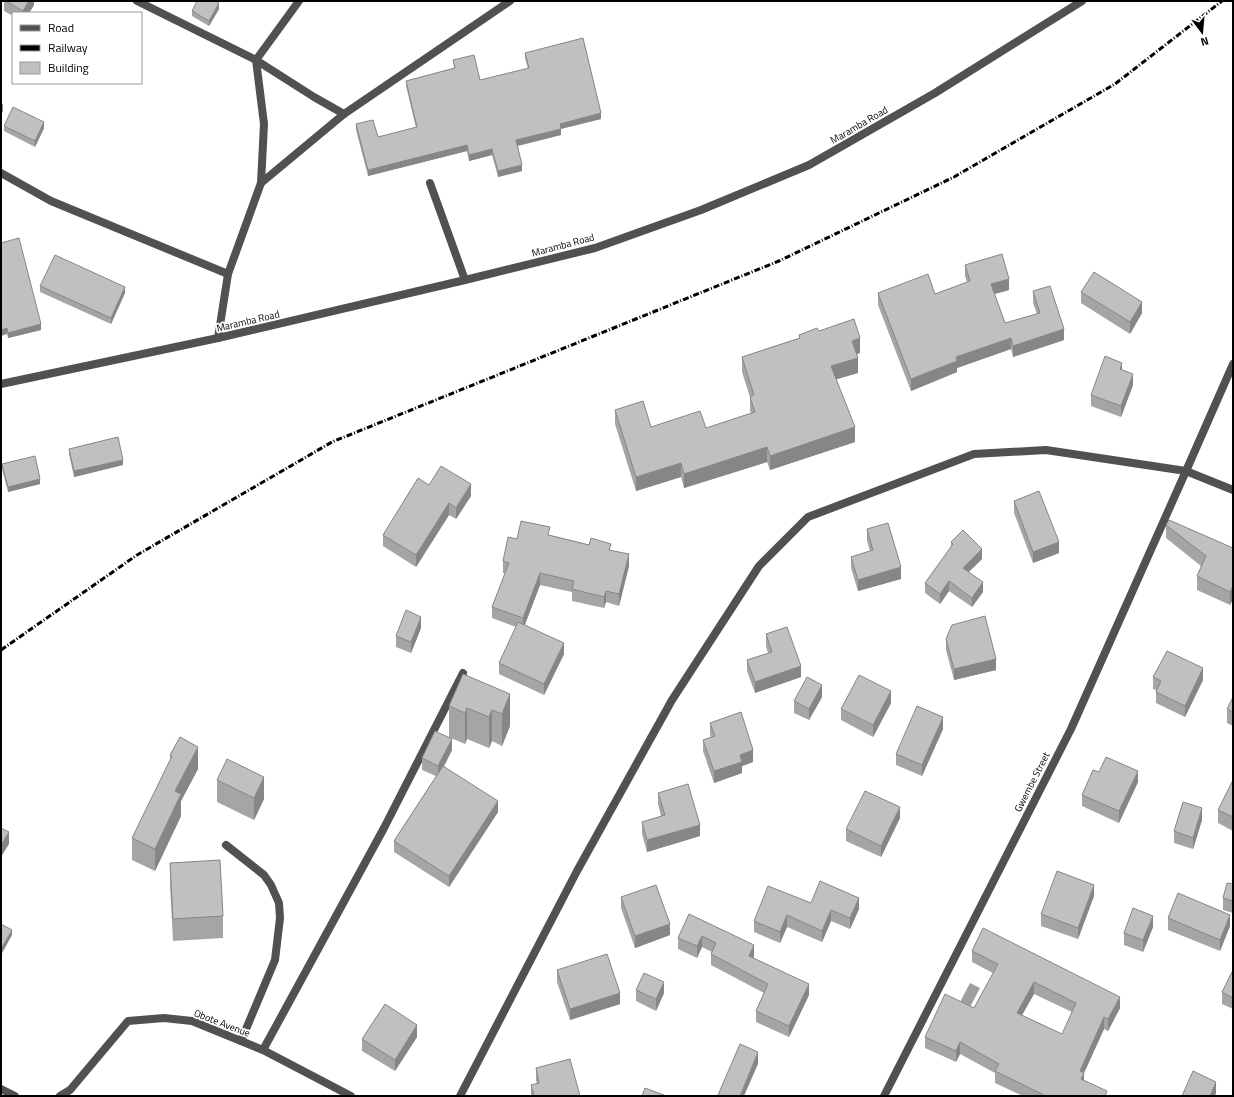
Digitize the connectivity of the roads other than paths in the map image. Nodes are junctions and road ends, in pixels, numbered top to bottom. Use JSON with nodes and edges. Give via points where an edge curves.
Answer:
{"nodes":[{"id":1,"x":137,"y":1,"type":"edge"},
{"id":2,"x":299,"y":1,"type":"edge"},
{"id":3,"x":510,"y":1,"type":"edge"},
{"id":4,"x":1082,"y":1,"type":"edge"},
{"id":5,"x":256,"y":60,"type":"junction"},
{"id":6,"x":344,"y":114,"type":"junction"},
{"id":7,"x":1,"y":173,"type":"edge"},
{"id":8,"x":430,"y":182,"type":"dead end"},
{"id":9,"x":261,"y":183,"type":"junction"},
{"id":10,"x":228,"y":274,"type":"junction"},
{"id":11,"x":465,"y":280,"type":"junction"},
{"id":12,"x":218,"y":338,"type":"junction"},
{"id":13,"x":1233,"y":364,"type":"edge"},
{"id":14,"x":1,"y":384,"type":"edge"},
{"id":15,"x":1186,"y":472,"type":"junction"},
{"id":16,"x":1233,"y":490,"type":"edge"},
{"id":17,"x":463,"y":673,"type":"edge"},
{"id":18,"x":226,"y":845,"type":"dead end"},
{"id":19,"x":241,"y":1041,"type":"junction"},
{"id":20,"x":263,"y":1050,"type":"junction"},
{"id":21,"x":1,"y":1090,"type":"edge"},
{"id":22,"x":15,"y":1096,"type":"edge"},
{"id":23,"x":60,"y":1096,"type":"edge"},
{"id":24,"x":351,"y":1096,"type":"edge"},
{"id":25,"x":460,"y":1096,"type":"edge"},
{"id":26,"x":884,"y":1096,"type":"edge"}],
"edges":[{"from":1,"to":5,"type":"street"},
{"from":2,"to":5,"type":"street"},
{"from":3,"to":6,"type":"street"},
{"from":4,"to":11,"type":"street","name":"Maramba Road","via":[[935,93],[810,165],[701,210],[595,248]]},
{"from":5,"to":6,"type":"street"},
{"from":5,"to":9,"type":"street","via":[[264,124]]},
{"from":6,"to":9,"type":"street"},
{"from":7,"to":10,"type":"street","via":[[52,201]]},
{"from":8,"to":11,"type":"street"},
{"from":9,"to":10,"type":"street"},
{"from":10,"to":12,"type":"street"},
{"from":11,"to":12,"type":"street","name":"Maramba Road"},
{"from":12,"to":14,"type":"street","name":"Maramba Road"},
{"from":13,"to":15,"type":"street","name":"Gwembe Street"},
{"from":15,"to":16,"type":"street"},
{"from":15,"to":25,"type":"street","via":[[1046,450],[974,454],[808,517],[759,566],[672,700],[577,871]]},
{"from":15,"to":26,"type":"street","name":"Gwembe Street","via":[[1071,729]]},
{"from":17,"to":20,"type":"street","via":[[384,828]]},
{"from":18,"to":19,"type":"street","via":[[264,875],[279,903],[280,918],[275,960]]},
{"from":19,"to":20,"type":"street","name":"Obote Avenue"},
{"from":19,"to":23,"type":"street","name":"Obote Avenue","via":[[192,1021],[164,1018],[128,1021],[70,1090]]},
{"from":20,"to":24,"type":"street","name":"Obote Avenue"},
{"from":21,"to":22,"type":"street"}]}
